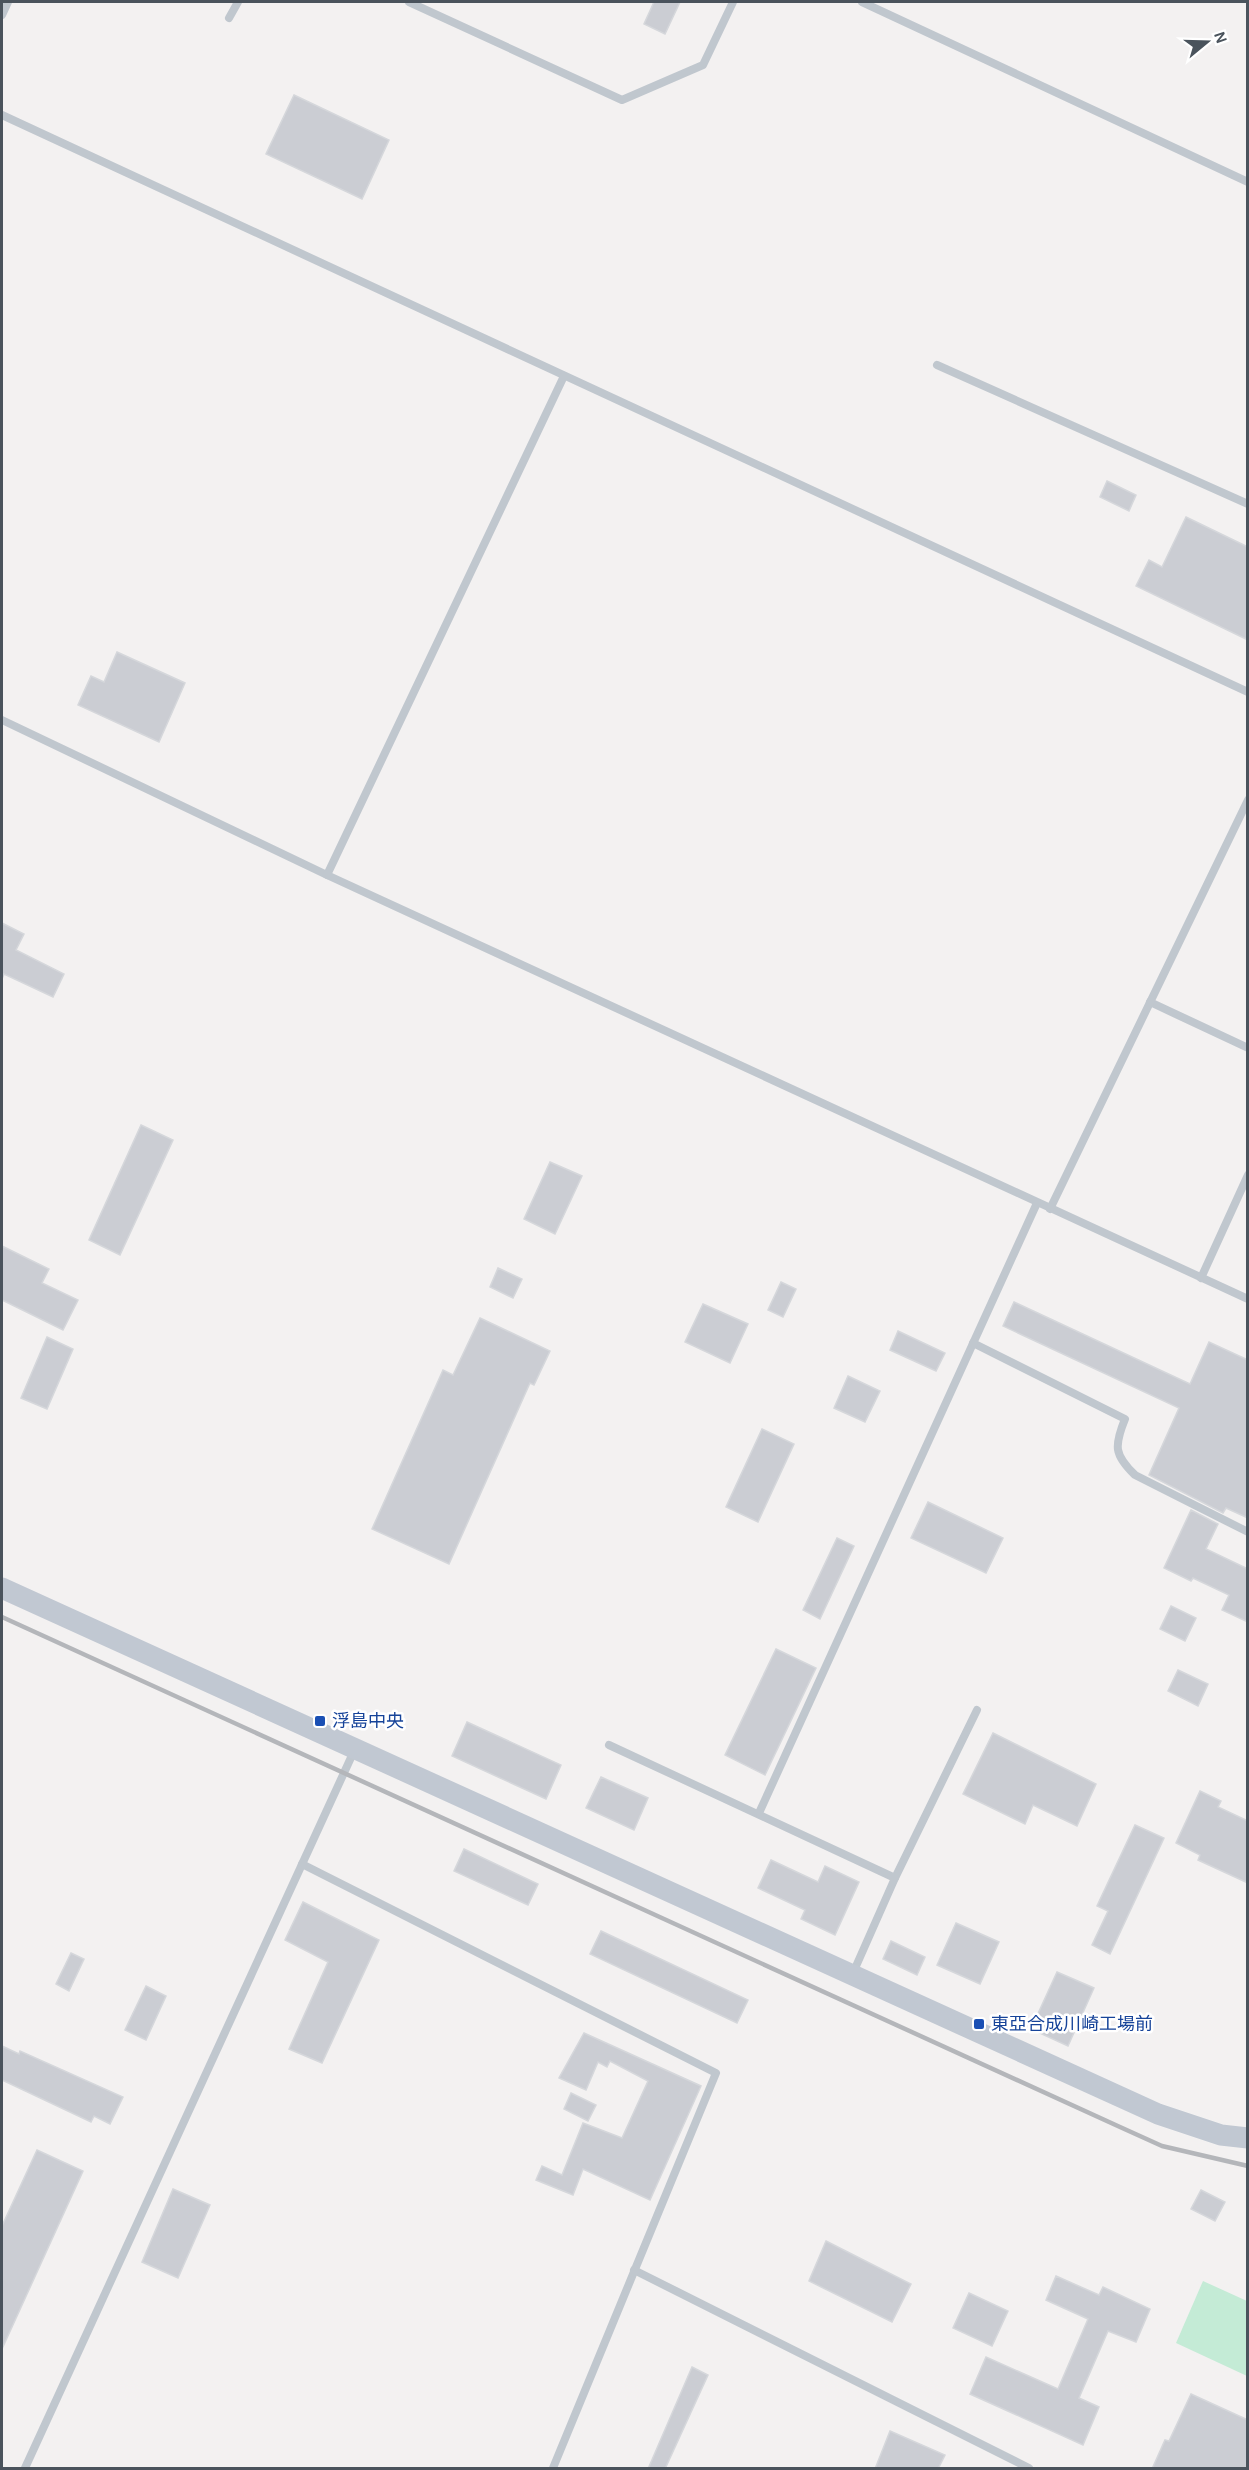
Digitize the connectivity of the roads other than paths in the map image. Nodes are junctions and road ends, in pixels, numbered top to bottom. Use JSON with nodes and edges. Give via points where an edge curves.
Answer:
{"nodes":[{"id":1,"x":8,"y":2,"type":"edge"},
{"id":2,"x":238,"y":2,"type":"edge"},
{"id":3,"x":409,"y":2,"type":"edge"},
{"id":4,"x":733,"y":2,"type":"edge"},
{"id":5,"x":862,"y":2,"type":"edge"},
{"id":6,"x":2,"y":15,"type":"edge"},
{"id":7,"x":229,"y":18,"type":"dead end"},
{"id":8,"x":2,"y":115,"type":"edge"},
{"id":9,"x":1248,"y":182,"type":"edge"},
{"id":10,"x":936,"y":365,"type":"dead end"},
{"id":11,"x":564,"y":376,"type":"junction"},
{"id":12,"x":1248,"y":504,"type":"edge"},
{"id":13,"x":1248,"y":692,"type":"edge"},
{"id":14,"x":2,"y":720,"type":"edge"},
{"id":15,"x":1248,"y":800,"type":"edge"},
{"id":16,"x":327,"y":875,"type":"junction"},
{"id":17,"x":1150,"y":1002,"type":"junction"},
{"id":18,"x":1248,"y":1048,"type":"edge"},
{"id":19,"x":1248,"y":1175,"type":"edge"},
{"id":20,"x":1037,"y":1203,"type":"junction"},
{"id":21,"x":1050,"y":1209,"type":"junction"},
{"id":22,"x":1201,"y":1278,"type":"junction"},
{"id":23,"x":1248,"y":1299,"type":"edge"},
{"id":24,"x":973,"y":1343,"type":"junction"},
{"id":25,"x":1248,"y":1532,"type":"edge"},
{"id":26,"x":2,"y":1588,"type":"edge"},
{"id":27,"x":977,"y":1710,"type":"dead end"},
{"id":28,"x":609,"y":1745,"type":"dead end"},
{"id":29,"x":355,"y":1750,"type":"junction"},
{"id":30,"x":759,"y":1813,"type":"junction"},
{"id":31,"x":302,"y":1864,"type":"junction"},
{"id":32,"x":895,"y":1878,"type":"junction"},
{"id":33,"x":852,"y":1977,"type":"junction"},
{"id":34,"x":1248,"y":2138,"type":"edge"},
{"id":35,"x":634,"y":2270,"type":"junction"},
{"id":36,"x":25,"y":2469,"type":"edge"},
{"id":37,"x":554,"y":2469,"type":"edge"},
{"id":38,"x":1029,"y":2469,"type":"edge"}],
"edges":[{"from":1,"to":6,"type":"lane"},
{"from":2,"to":7,"type":"lane"},
{"from":3,"to":4,"type":"lane","via":[[622,100],[703,65]]},
{"from":5,"to":9,"type":"lane"},
{"from":8,"to":11,"type":"lane"},
{"from":10,"to":12,"type":"lane"},
{"from":11,"to":13,"type":"lane"},
{"from":11,"to":16,"type":"lane"},
{"from":14,"to":16,"type":"lane"},
{"from":15,"to":17,"type":"lane"},
{"from":16,"to":20,"type":"lane"},
{"from":17,"to":18,"type":"lane"},
{"from":17,"to":21,"type":"lane"},
{"from":19,"to":22,"type":"lane"},
{"from":20,"to":21,"type":"lane"},
{"from":20,"to":24,"type":"lane"},
{"from":21,"to":22,"type":"lane"},
{"from":22,"to":23,"type":"lane"},
{"from":24,"to":25,"type":"lane","via":[[1125,1419],[1117,1437],[1117,1453],[1130,1470]]},
{"from":24,"to":30,"type":"lane"},
{"from":26,"to":29,"type":"street"},
{"from":27,"to":32,"type":"lane"},
{"from":28,"to":30,"type":"lane"},
{"from":29,"to":31,"type":"lane"},
{"from":29,"to":33,"type":"street"},
{"from":30,"to":32,"type":"lane"},
{"from":31,"to":35,"type":"lane","via":[[716,2073]]},
{"from":31,"to":36,"type":"lane"},
{"from":32,"to":33,"type":"lane"},
{"from":33,"to":34,"type":"street","via":[[1158,2114],[1221,2135]]},
{"from":35,"to":37,"type":"lane"},
{"from":35,"to":38,"type":"lane"}]}
